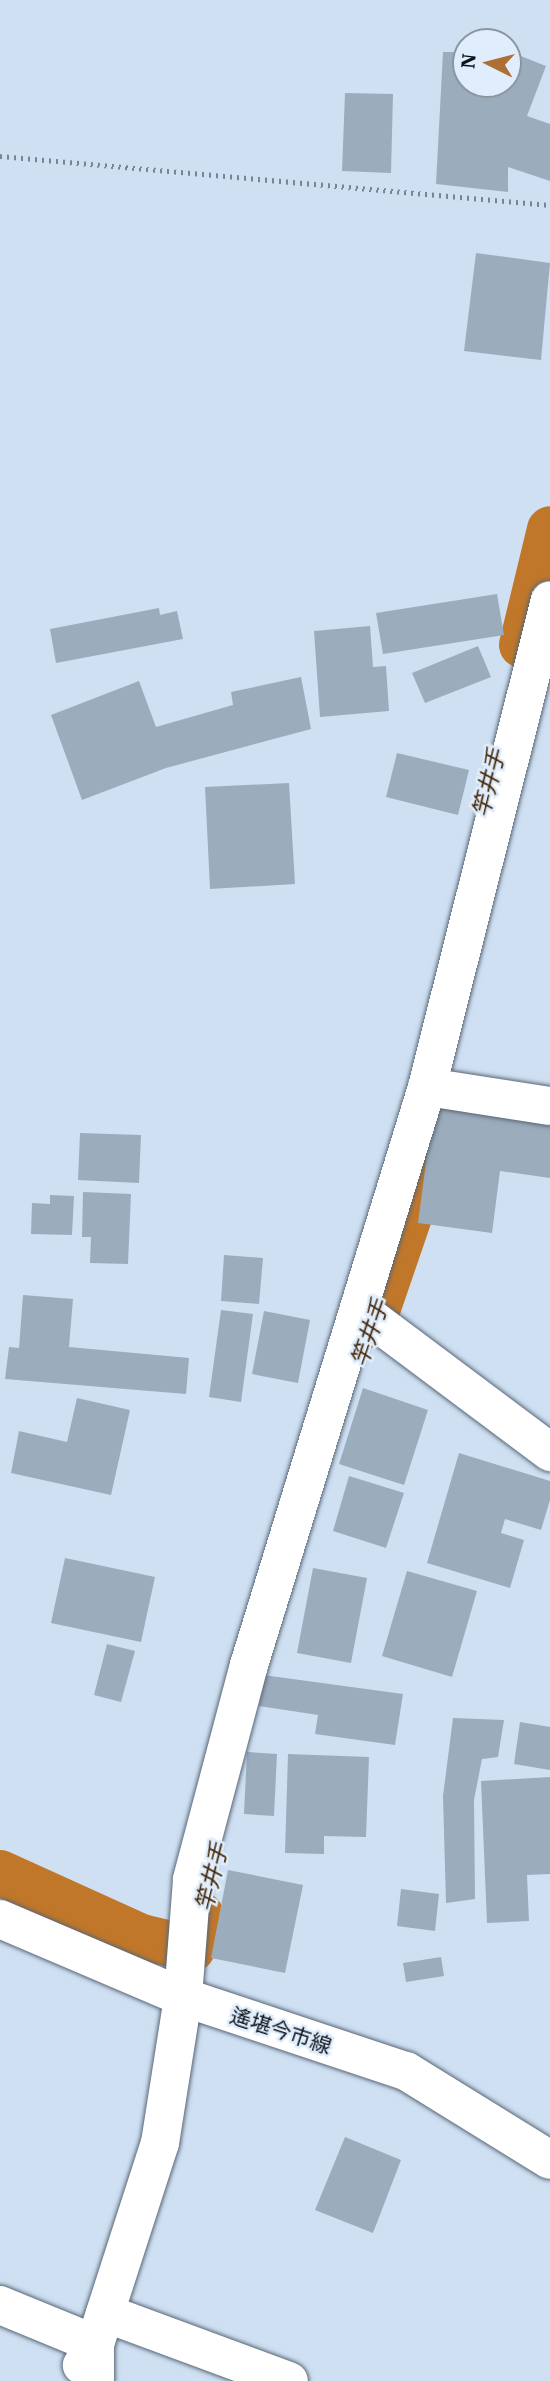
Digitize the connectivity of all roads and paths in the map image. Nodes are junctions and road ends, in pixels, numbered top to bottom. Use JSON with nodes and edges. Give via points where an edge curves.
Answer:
{"nodes":[{"id":1,"x":0,"y":156,"type":"edge"},
{"id":2,"x":550,"y":205,"type":"edge"},
{"id":3,"x":550,"y":600,"type":"edge"},
{"id":4,"x":427,"y":1087,"type":"junction"},
{"id":5,"x":550,"y":1106,"type":"edge"},
{"id":6,"x":359,"y":1309,"type":"junction"},
{"id":7,"x":550,"y":1452,"type":"edge"},
{"id":8,"x":0,"y":1919,"type":"edge"},
{"id":9,"x":183,"y":1997,"type":"junction"},
{"id":10,"x":550,"y":2160,"type":"edge"},
{"id":11,"x":0,"y":2305,"type":"edge"},
{"id":12,"x":98,"y":2346,"type":"edge"},
{"id":13,"x":71,"y":2381,"type":"edge"},
{"id":14,"x":289,"y":2381,"type":"edge"}],
"edges":[{"from":1,"to":2,"type":"path"},
{"from":3,"to":4,"type":"street"},
{"from":4,"to":5,"type":"street"},
{"from":4,"to":6,"type":"street"},
{"from":6,"to":7,"type":"street"},
{"from":6,"to":9,"type":"street","via":[[249,1665],[192,1879]]},
{"from":8,"to":9,"type":"street","name":"遙堪今市線"},
{"from":9,"to":10,"type":"street","name":"遙堪今市線","via":[[406,2071]]},
{"from":9,"to":12,"type":"street","via":[[160,2143]]},
{"from":11,"to":12,"type":"street"},
{"from":12,"to":13,"type":"street"},
{"from":12,"to":14,"type":"street"}]}
